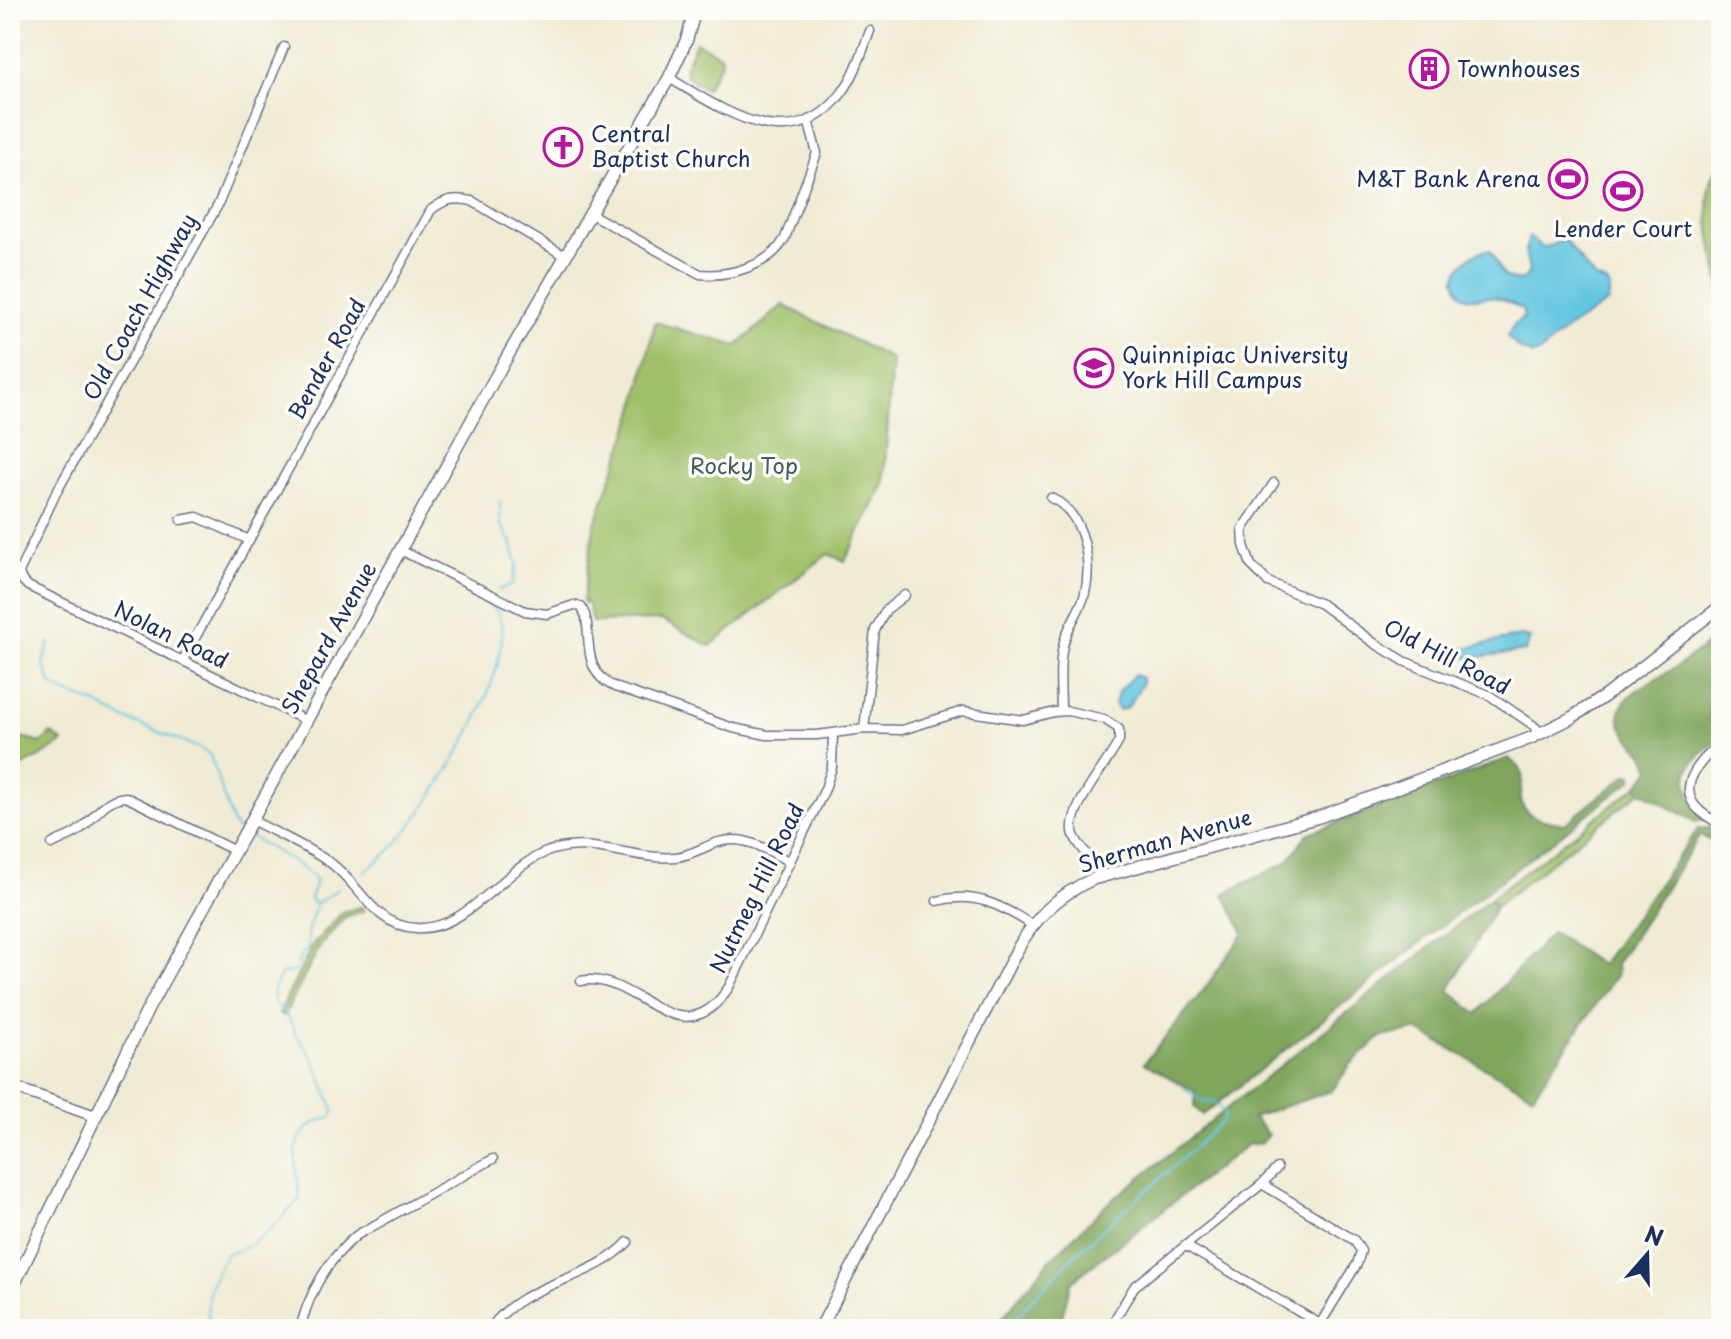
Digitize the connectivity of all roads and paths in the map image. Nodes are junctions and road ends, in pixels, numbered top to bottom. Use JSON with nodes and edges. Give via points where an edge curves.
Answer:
{"nodes":[{"id":1,"x":695,"y":10,"type":"edge"},
{"id":2,"x":870,"y":31,"type":"dead end"},
{"id":3,"x":284,"y":47,"type":"dead end"},
{"id":4,"x":669,"y":78,"type":"junction"},
{"id":5,"x":808,"y":120,"type":"junction"},
{"id":6,"x":589,"y":213,"type":"junction"},
{"id":7,"x":565,"y":256,"type":"junction"},
{"id":8,"x":1274,"y":483,"type":"dead end"},
{"id":9,"x":1051,"y":498,"type":"dead end"},
{"id":10,"x":181,"y":520,"type":"dead end"},
{"id":11,"x":247,"y":539,"type":"junction"},
{"id":12,"x":400,"y":550,"type":"junction"},
{"id":13,"x":21,"y":579,"type":"joint"},
{"id":14,"x":905,"y":595,"type":"dead end"},
{"id":15,"x":1721,"y":606,"type":"edge"},
{"id":16,"x":183,"y":660,"type":"junction"},
{"id":17,"x":1061,"y":710,"type":"junction"},
{"id":18,"x":307,"y":721,"type":"junction"},
{"id":19,"x":864,"y":729,"type":"junction"},
{"id":20,"x":1541,"y":733,"type":"junction"},
{"id":21,"x":833,"y":734,"type":"junction"},
{"id":22,"x":1721,"y":744,"type":"edge"},
{"id":23,"x":252,"y":820,"type":"junction"},
{"id":24,"x":1721,"y":825,"type":"edge"},
{"id":25,"x":52,"y":844,"type":"dead end"},
{"id":26,"x":235,"y":851,"type":"junction"},
{"id":27,"x":790,"y":862,"type":"junction"},
{"id":28,"x":1102,"y":876,"type":"junction"},
{"id":29,"x":937,"y":901,"type":"dead end"},
{"id":30,"x":1032,"y":925,"type":"junction"},
{"id":31,"x":581,"y":981,"type":"dead end"},
{"id":32,"x":10,"y":1086,"type":"edge"},
{"id":33,"x":95,"y":1116,"type":"junction"},
{"id":34,"x":493,"y":1159,"type":"dead end"},
{"id":35,"x":1277,"y":1168,"type":"dead end"},
{"id":36,"x":1262,"y":1184,"type":"junction"},
{"id":37,"x":628,"y":1242,"type":"dead end"},
{"id":38,"x":1186,"y":1246,"type":"junction"},
{"id":39,"x":10,"y":1293,"type":"edge"},
{"id":40,"x":1319,"y":1326,"type":"edge"},
{"id":41,"x":300,"y":1329,"type":"edge"},
{"id":42,"x":490,"y":1329,"type":"edge"},
{"id":43,"x":820,"y":1329,"type":"edge"},
{"id":44,"x":1109,"y":1329,"type":"edge"}],
"edges":[{"from":1,"to":4,"type":"main road","name":"Shepard Avenue"},
{"from":2,"to":5,"type":"street","via":[[841,95]]},
{"from":3,"to":13,"type":"street","name":"Old Coach Highway","via":[[218,205],[56,493],[22,562]]},
{"from":4,"to":5,"type":"street","via":[[757,125],[788,126]]},
{"from":4,"to":6,"type":"main road","name":"Shepard Avenue"},
{"from":5,"to":6,"type":"street","via":[[816,142],[814,166],[780,248],[764,261],[711,275],[692,272]]},
{"from":6,"to":7,"type":"main road","name":"Shepard Avenue"},
{"from":7,"to":11,"type":"street","name":"Bender Road","via":[[472,201],[443,200],[431,210]]},
{"from":7,"to":12,"type":"main road","name":"Shepard Avenue"},
{"from":8,"to":20,"type":"street","name":"Old Hill Road","via":[[1243,529],[1251,565],[1262,578],[1321,604],[1406,662],[1489,695]]},
{"from":9,"to":17,"type":"street","via":[[1064,506],[1078,527],[1088,572],[1081,605],[1063,645]]},
{"from":10,"to":11,"type":"street","via":[[197,517]]},
{"from":11,"to":16,"type":"street","name":"Bender Road"},
{"from":12,"to":18,"type":"main road","name":"Shepard Avenue"},
{"from":12,"to":21,"type":"street","via":[[525,611],[547,614],[581,607],[590,655],[609,685],[744,731]]},
{"from":13,"to":16,"type":"street","name":"Nolan Road"},
{"from":14,"to":19,"type":"street","via":[[886,610],[875,630]]},
{"from":15,"to":20,"type":"main road","name":"Sherman Avenue","via":[[1605,696]]},
{"from":16,"to":18,"type":"street","name":"Nolan Road"},
{"from":17,"to":19,"type":"street","via":[[1023,720],[963,711],[902,730]]},
{"from":17,"to":28,"type":"street","via":[[1104,719],[1119,729],[1115,748],[1073,820],[1075,839]]},
{"from":18,"to":23,"type":"main road","name":"Shepard Avenue"},
{"from":19,"to":21,"type":"street"},
{"from":20,"to":28,"type":"main road","name":"Sherman Avenue","via":[[1332,813]]},
{"from":21,"to":27,"type":"street","name":"Nutmeg Hill Road","via":[[829,779]]},
{"from":22,"to":24,"type":"street","via":[[1693,771],[1689,784],[1692,802]]},
{"from":23,"to":26,"type":"main road","name":"Shepard Avenue"},
{"from":23,"to":27,"type":"street","via":[[329,863],[384,919],[416,929],[453,919],[541,854],[565,847],[589,845],[675,857],[736,840]]},
{"from":25,"to":26,"type":"street","via":[[76,832],[105,803],[126,797]]},
{"from":26,"to":33,"type":"main road","name":"Shepard Avenue"},
{"from":27,"to":31,"type":"street","name":"Nutmeg Hill Road","via":[[729,987],[709,1010],[687,1017],[670,1015],[601,980]]},
{"from":28,"to":30,"type":"main road","name":"Sherman Avenue","via":[[1059,898]]},
{"from":29,"to":30,"type":"street","via":[[981,898]]},
{"from":30,"to":43,"type":"main road","name":"Sherman Avenue"},
{"from":32,"to":33,"type":"street"},
{"from":33,"to":39,"type":"main road","name":"Shepard Avenue"},
{"from":34,"to":41,"type":"street","via":[[340,1249],[311,1297]]},
{"from":35,"to":36,"type":"street"},
{"from":36,"to":38,"type":"street"},
{"from":36,"to":40,"type":"street","via":[[1354,1240],[1361,1251]]},
{"from":37,"to":42,"type":"street","via":[[614,1258],[512,1304]]},
{"from":38,"to":40,"type":"street"},
{"from":38,"to":44,"type":"street","via":[[1134,1287]]}]}
